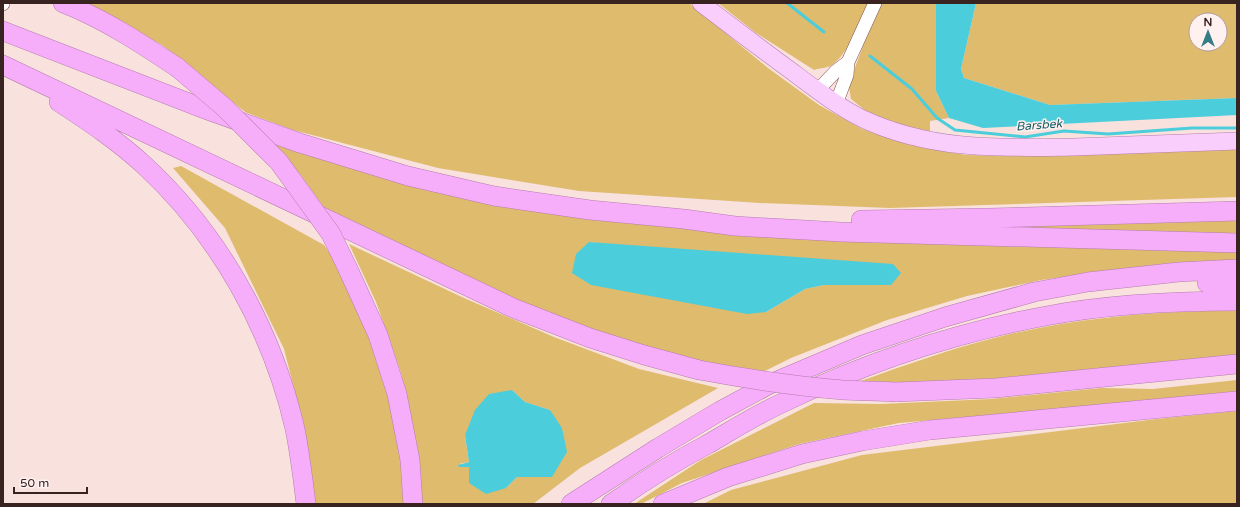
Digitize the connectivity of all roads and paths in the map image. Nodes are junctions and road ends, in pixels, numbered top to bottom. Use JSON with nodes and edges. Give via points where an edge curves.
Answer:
{"nodes":[{"id":1,"x":63,"y":3,"type":"edge"},
{"id":2,"x":701,"y":3,"type":"edge"},
{"id":3,"x":875,"y":3,"type":"edge"},
{"id":4,"x":3,"y":31,"type":"edge"},
{"id":5,"x":848,"y":62,"type":"junction"},
{"id":6,"x":4,"y":66,"type":"edge"},
{"id":7,"x":817,"y":90,"type":"junction"},
{"id":8,"x":836,"y":104,"type":"junction"},
{"id":9,"x":1237,"y":141,"type":"edge"},
{"id":10,"x":1237,"y":211,"type":"edge"},
{"id":11,"x":684,"y":219,"type":"junction"},
{"id":12,"x":1237,"y":243,"type":"edge"},
{"id":13,"x":1237,"y":269,"type":"edge"},
{"id":14,"x":1237,"y":283,"type":"edge"},
{"id":15,"x":1237,"y":301,"type":"edge"},
{"id":16,"x":986,"y":306,"type":"junction"},
{"id":17,"x":1237,"y":364,"type":"edge"},
{"id":18,"x":1237,"y":400,"type":"edge"},
{"id":19,"x":306,"y":504,"type":"edge"},
{"id":20,"x":413,"y":504,"type":"edge"},
{"id":21,"x":571,"y":504,"type":"edge"},
{"id":22,"x":610,"y":504,"type":"edge"},
{"id":23,"x":663,"y":504,"type":"edge"}],
"edges":[{"from":1,"to":20,"type":"highway","bridge":true,"via":[[148,48],[178,68],[225,108],[279,162],[331,234],[378,335],[397,394],[410,460]]},
{"from":2,"to":7,"type":"main road"},
{"from":3,"to":5,"type":"street"},
{"from":4,"to":11,"type":"highway","via":[[265,131],[408,176],[494,196],[558,206]]},
{"from":5,"to":7,"type":"street"},
{"from":5,"to":8,"type":"street"},
{"from":6,"to":17,"type":"highway","bridge":true,"via":[[513,308],[590,338],[699,370],[796,385],[896,392],[996,388]]},
{"from":6,"to":19,"type":"highway","via":[[113,138],[179,201],[215,248],[244,294],[274,361],[295,429]]},
{"from":7,"to":8,"type":"main road"},
{"from":8,"to":9,"type":"main road","via":[[883,128],[929,140],[975,147]]},
{"from":10,"to":11,"type":"highway","via":[[857,220],[736,217]]},
{"from":11,"to":12,"type":"highway","via":[[735,226],[841,232]]},
{"from":13,"to":16,"type":"highway","via":[[1179,272],[1088,282],[1034,292]]},
{"from":14,"to":16,"type":"highway","via":[[1157,284],[1082,291]]},
{"from":15,"to":22,"type":"highway","via":[[1156,303],[1098,309],[1040,317],[946,340],[870,365],[780,404],[682,458]]},
{"from":16,"to":21,"type":"highway","via":[[945,316],[862,345],[770,384],[658,448]]},
{"from":18,"to":23,"type":"highway","via":[[930,430],[862,441],[795,456],[728,478]]}]}
